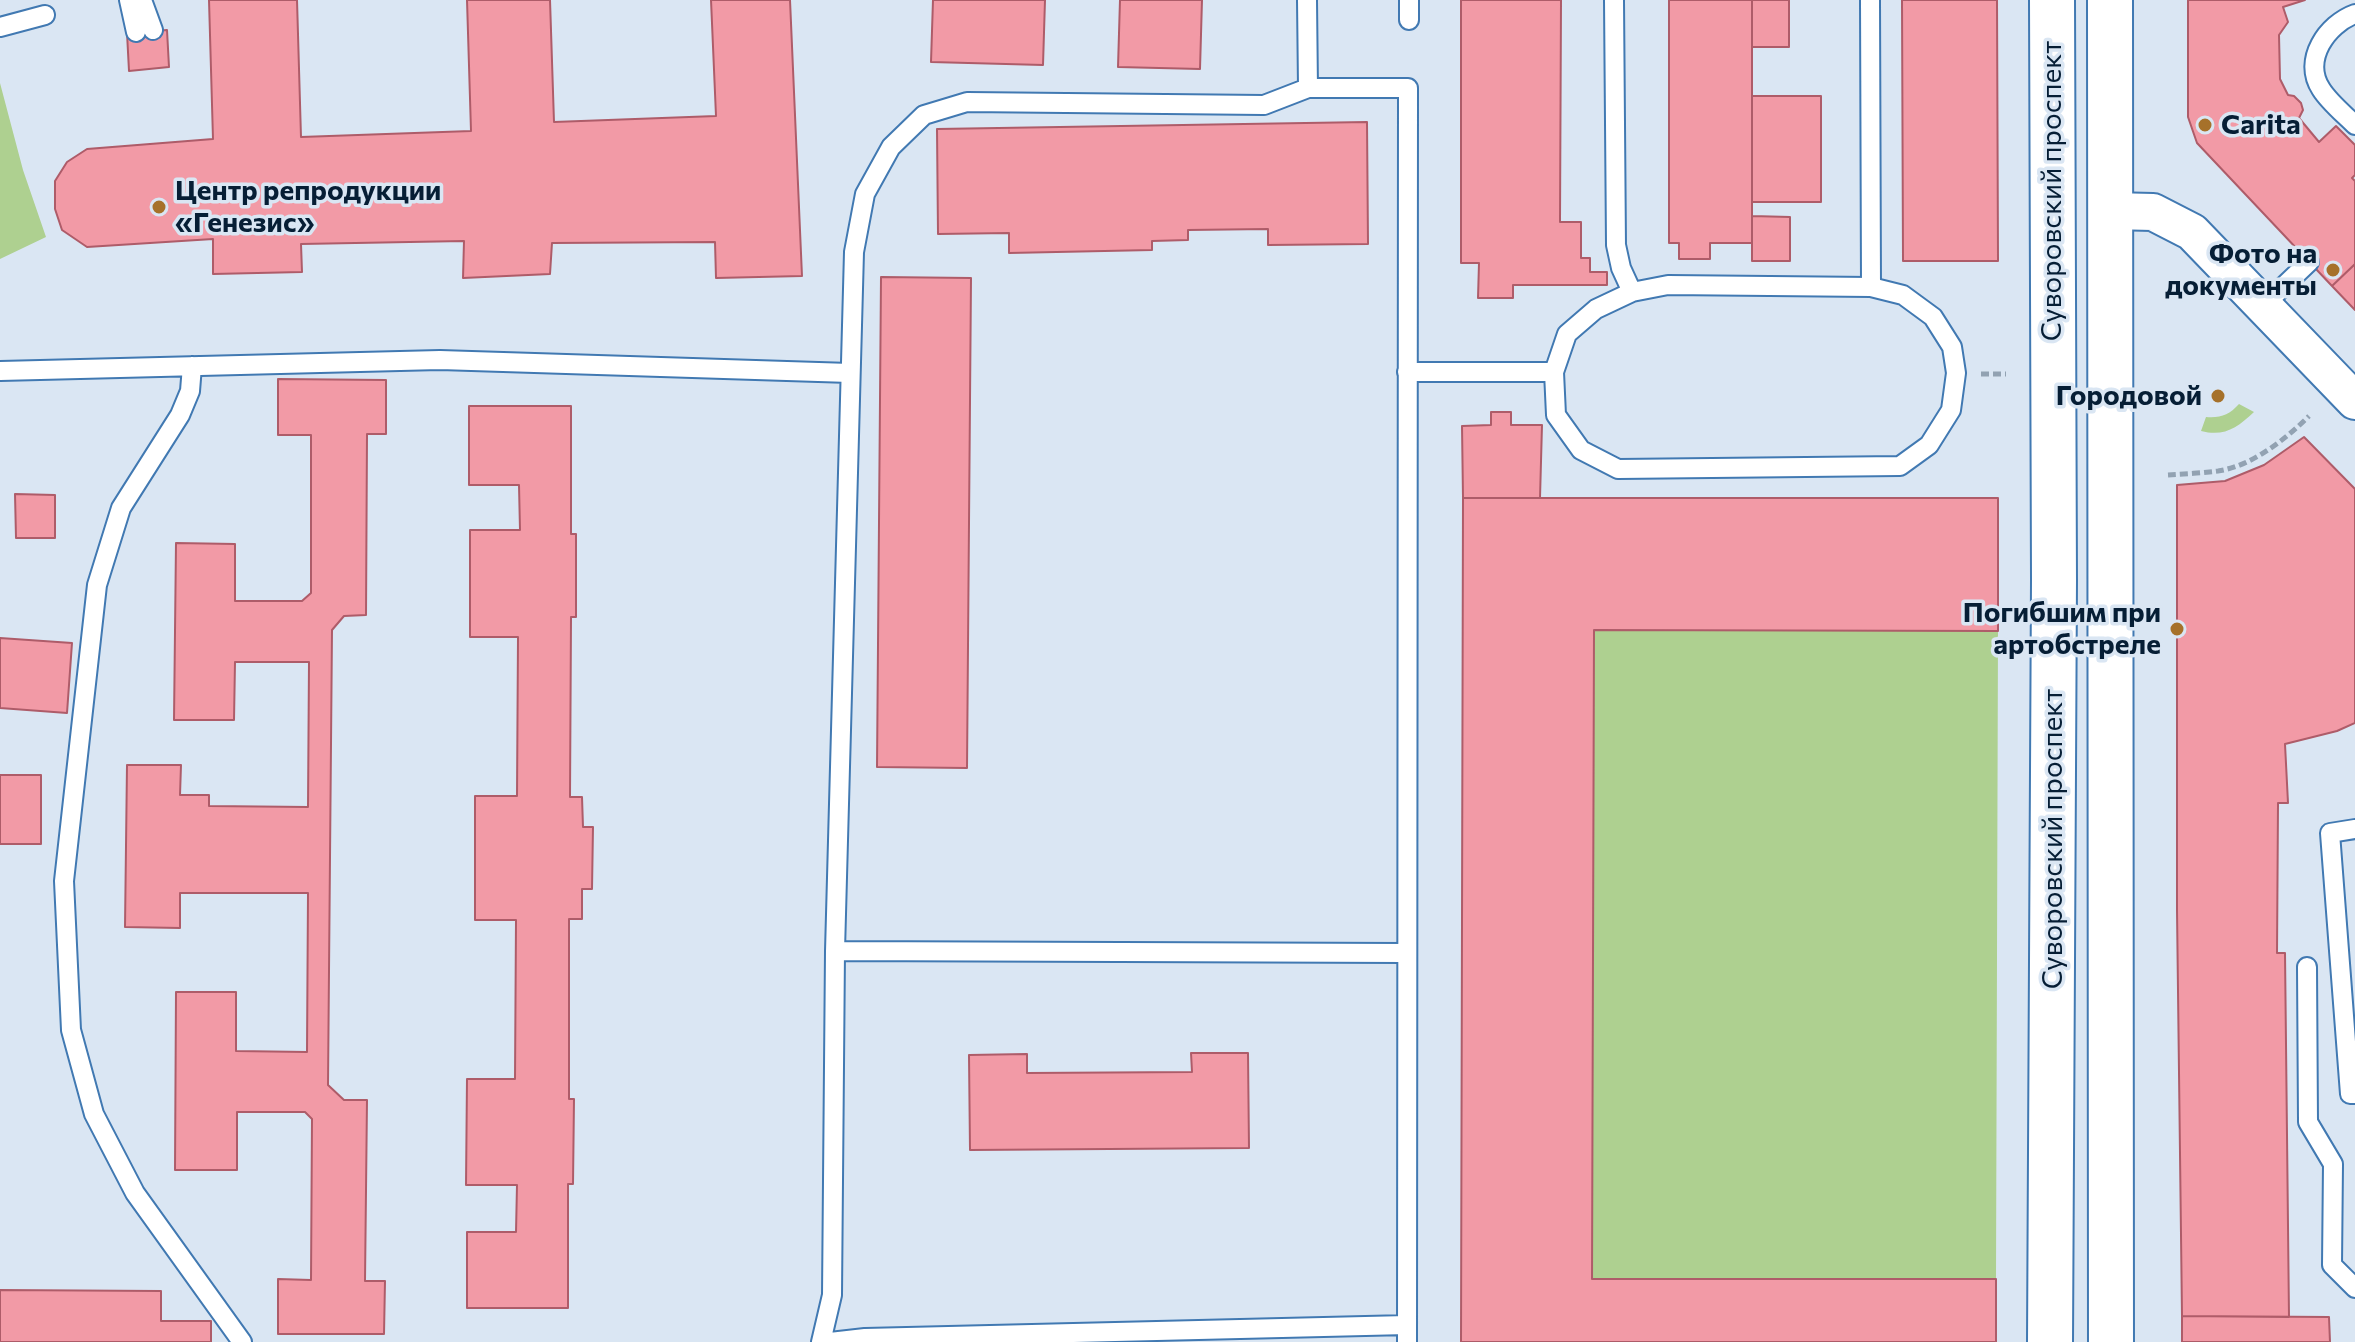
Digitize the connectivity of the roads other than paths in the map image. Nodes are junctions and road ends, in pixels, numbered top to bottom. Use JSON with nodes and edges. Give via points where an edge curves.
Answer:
{"nodes":[{"id":1,"x":129,"y":0,"type":"edge"},
{"id":2,"x":142,"y":0,"type":"edge"},
{"id":3,"x":1307,"y":0,"type":"edge"},
{"id":4,"x":1409,"y":0,"type":"edge"},
{"id":5,"x":1614,"y":0,"type":"edge"},
{"id":6,"x":1870,"y":0,"type":"edge"},
{"id":7,"x":2052,"y":0,"type":"edge"},
{"id":8,"x":2110,"y":0,"type":"edge"},
{"id":9,"x":2355,"y":14,"type":"edge"},
{"id":10,"x":45,"y":15,"type":"dead end"},
{"id":11,"x":1409,"y":20,"type":"dead end"},
{"id":12,"x":0,"y":27,"type":"edge"},
{"id":13,"x":1308,"y":88,"type":"junction"},
{"id":14,"x":2355,"y":125,"type":"edge"},
{"id":15,"x":2111,"y":211,"type":"junction"},
{"id":16,"x":2309,"y":262,"type":"dead end"},
{"id":17,"x":1871,"y":287,"type":"junction"},
{"id":18,"x":1632,"y":292,"type":"junction"},
{"id":19,"x":2264,"y":305,"type":"junction"},
{"id":20,"x":192,"y":366,"type":"junction"},
{"id":21,"x":0,"y":371,"type":"edge"},
{"id":22,"x":1407,"y":372,"type":"junction"},
{"id":23,"x":1554,"y":372,"type":"junction"},
{"id":24,"x":850,"y":373,"type":"junction"},
{"id":25,"x":2355,"y":401,"type":"edge"},
{"id":26,"x":2355,"y":829,"type":"edge"},
{"id":27,"x":835,"y":951,"type":"junction"},
{"id":28,"x":1405,"y":953,"type":"junction"},
{"id":29,"x":2307,"y":967,"type":"dead end"},
{"id":30,"x":2348,"y":976,"type":"edge"},
{"id":31,"x":2355,"y":1094,"type":"edge"},
{"id":32,"x":2355,"y":1288,"type":"edge"},
{"id":33,"x":1407,"y":1333,"type":"edge"},
{"id":34,"x":242,"y":1342,"type":"edge"},
{"id":35,"x":821,"y":1342,"type":"edge"},
{"id":36,"x":830,"y":1342,"type":"edge"},
{"id":37,"x":2050,"y":1342,"type":"edge"},
{"id":38,"x":2111,"y":1342,"type":"edge"}],
"edges":[{"from":1,"to":2,"type":"lane","via":[[144,31]]},
{"from":3,"to":13,"type":"lane"},
{"from":4,"to":11,"type":"lane"},
{"from":5,"to":18,"type":"lane","via":[[1616,245]]},
{"from":6,"to":17,"type":"lane"},
{"from":7,"to":37,"type":"main road","name":"Суворовский проспект"},
{"from":8,"to":15,"type":"main road","name":"Суворовский проспект"},
{"from":9,"to":14,"type":"lane","via":[[2326,34],[2314,59],[2319,87]]},
{"from":10,"to":12,"type":"lane"},
{"from":13,"to":22,"type":"lane","via":[[1408,88]]},
{"from":13,"to":24,"type":"lane","via":[[1264,105],[967,102],[924,115],[891,147],[865,194],[854,252]]},
{"from":15,"to":19,"type":"street","via":[[2153,212],[2192,232]]},
{"from":15,"to":38,"type":"main road","name":"Суворовский проспект"},
{"from":16,"to":19,"type":"lane"},
{"from":17,"to":18,"type":"lane","via":[[1668,285]]},
{"from":17,"to":23,"type":"lane","via":[[1903,295],[1933,317],[1952,347],[1956,373],[1951,410],[1929,445],[1900,466],[1618,469],[1581,450],[1556,415]]},
{"from":18,"to":23,"type":"lane","via":[[1596,309],[1567,334]]},
{"from":19,"to":25,"type":"street"},
{"from":20,"to":21,"type":"lane"},
{"from":20,"to":24,"type":"lane","via":[[440,360]]},
{"from":20,"to":34,"type":"lane","via":[[190,391],[180,415],[121,508],[97,585],[64,881],[71,1030],[94,1114],[135,1193]]},
{"from":22,"to":23,"type":"lane"},
{"from":22,"to":28,"type":"lane"},
{"from":24,"to":27,"type":"lane"},
{"from":26,"to":30,"type":"lane","via":[[2330,833]]},
{"from":27,"to":28,"type":"lane"},
{"from":27,"to":35,"type":"lane","via":[[832,1295]]},
{"from":28,"to":33,"type":"lane"},
{"from":29,"to":32,"type":"lane","via":[[2308,1122],[2333,1164],[2332,1265]]},
{"from":30,"to":31,"type":"lane","via":[[2350,1094]]},
{"from":33,"to":36,"type":"lane"}]}
